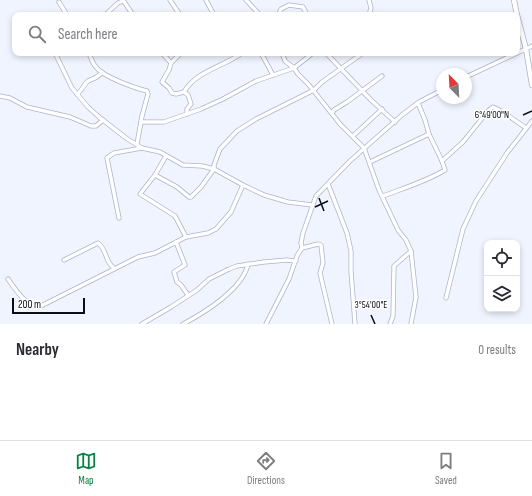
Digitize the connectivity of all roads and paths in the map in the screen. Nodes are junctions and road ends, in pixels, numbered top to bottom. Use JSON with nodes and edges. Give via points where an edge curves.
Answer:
{"nodes":[{"id":1,"x":123,"y":0,"type":"edge"},
{"id":2,"x":170,"y":0,"type":"edge"},
{"id":3,"x":206,"y":0,"type":"edge"},
{"id":4,"x":246,"y":0,"type":"edge"},
{"id":5,"x":369,"y":0,"type":"edge"},
{"id":6,"x":514,"y":0,"type":"edge"},
{"id":7,"x":59,"y":2,"type":"dead end"},
{"id":8,"x":65,"y":12,"type":"edge"},
{"id":9,"x":108,"y":12,"type":"edge"},
{"id":10,"x":131,"y":12,"type":"edge"},
{"id":11,"x":178,"y":12,"type":"edge"},
{"id":12,"x":212,"y":12,"type":"edge"},
{"id":13,"x":257,"y":12,"type":"edge"},
{"id":14,"x":280,"y":12,"type":"edge"},
{"id":15,"x":306,"y":12,"type":"edge"},
{"id":16,"x":370,"y":12,"type":"edge"},
{"id":17,"x":516,"y":12,"type":"edge"},
{"id":18,"x":520,"y":26,"type":"edge"},
{"id":19,"x":532,"y":46,"type":"edge"},
{"id":20,"x":526,"y":49,"type":"junction"},
{"id":21,"x":520,"y":52,"type":"edge"},
{"id":22,"x":56,"y":56,"type":"edge"},
{"id":23,"x":90,"y":56,"type":"edge"},
{"id":24,"x":165,"y":56,"type":"edge"},
{"id":25,"x":178,"y":56,"type":"edge"},
{"id":26,"x":237,"y":56,"type":"edge"},
{"id":27,"x":262,"y":56,"type":"edge"},
{"id":28,"x":283,"y":56,"type":"edge"},
{"id":29,"x":309,"y":56,"type":"edge"},
{"id":30,"x":329,"y":56,"type":"edge"},
{"id":31,"x":359,"y":56,"type":"edge"},
{"id":32,"x":511,"y":56,"type":"edge"},
{"id":33,"x":171,"y":63,"type":"junction"},
{"id":34,"x":294,"y":68,"type":"junction"},
{"id":35,"x":342,"y":69,"type":"junction"},
{"id":36,"x":102,"y":72,"type":"junction"},
{"id":37,"x":472,"y":74,"type":"edge"},
{"id":38,"x":272,"y":75,"type":"junction"},
{"id":39,"x":382,"y":76,"type":"dead end"},
{"id":40,"x":532,"y":85,"type":"edge"},
{"id":41,"x":314,"y":90,"type":"junction"},
{"id":42,"x":362,"y":90,"type":"junction"},
{"id":43,"x":184,"y":92,"type":"junction"},
{"id":44,"x":436,"y":93,"type":"edge"},
{"id":45,"x":77,"y":94,"type":"junction"},
{"id":46,"x":0,"y":96,"type":"edge"},
{"id":47,"x":418,"y":103,"type":"junction"},
{"id":48,"x":382,"y":109,"type":"junction"},
{"id":49,"x":332,"y":113,"type":"junction"},
{"id":50,"x":187,"y":114,"type":"junction"},
{"id":51,"x":103,"y":120,"type":"junction"},
{"id":52,"x":532,"y":120,"type":"edge"},
{"id":53,"x":141,"y":122,"type":"junction"},
{"id":54,"x":395,"y":122,"type":"junction"},
{"id":55,"x":526,"y":128,"type":"junction"},
{"id":56,"x":429,"y":134,"type":"junction"},
{"id":57,"x":353,"y":136,"type":"junction"},
{"id":58,"x":138,"y":144,"type":"junction"},
{"id":59,"x":142,"y":148,"type":"junction"},
{"id":60,"x":364,"y":148,"type":"junction"},
{"id":61,"x":166,"y":156,"type":"junction"},
{"id":62,"x":442,"y":161,"type":"junction"},
{"id":63,"x":370,"y":162,"type":"junction"},
{"id":64,"x":214,"y":169,"type":"junction"},
{"id":65,"x":155,"y":174,"type":"junction"},
{"id":66,"x":328,"y":184,"type":"junction"},
{"id":67,"x":243,"y":185,"type":"junction"},
{"id":68,"x":383,"y":196,"type":"junction"},
{"id":69,"x":312,"y":205,"type":"junction"},
{"id":70,"x":120,"y":218,"type":"dead end"},
{"id":71,"x":186,"y":237,"type":"junction"},
{"id":72,"x":176,"y":242,"type":"junction"},
{"id":73,"x":302,"y":248,"type":"junction"},
{"id":74,"x":411,"y":251,"type":"junction"},
{"id":75,"x":64,"y":260,"type":"dead end"},
{"id":76,"x":296,"y":261,"type":"junction"},
{"id":77,"x":248,"y":264,"type":"junction"},
{"id":78,"x":114,"y":268,"type":"junction"},
{"id":79,"x":8,"y":279,"type":"dead end"},
{"id":80,"x":188,"y":295,"type":"junction"},
{"id":81,"x":446,"y":298,"type":"dead end"},
{"id":82,"x":142,"y":324,"type":"edge"},
{"id":83,"x":183,"y":324,"type":"edge"},
{"id":84,"x":266,"y":324,"type":"edge"},
{"id":85,"x":332,"y":324,"type":"edge"},
{"id":86,"x":356,"y":324,"type":"edge"},
{"id":87,"x":390,"y":324,"type":"edge"},
{"id":88,"x":411,"y":324,"type":"edge"}],
"edges":[{"from":1,"to":9,"type":"street"},
{"from":1,"to":10,"type":"street"},
{"from":2,"to":11,"type":"street"},
{"from":3,"to":12,"type":"street"},
{"from":4,"to":13,"type":"street"},
{"from":5,"to":16,"type":"street"},
{"from":6,"to":17,"type":"main road"},
{"from":7,"to":8,"type":"street"},
{"from":14,"to":15,"type":"street","via":[[292,5],[303,7]]},
{"from":18,"to":20,"type":"main road"},
{"from":19,"to":20,"type":"street"},
{"from":20,"to":21,"type":"street"},
{"from":20,"to":40,"type":"main road"},
{"from":22,"to":45,"type":"street"},
{"from":23,"to":36,"type":"street","via":[[95,67]]},
{"from":24,"to":33,"type":"street"},
{"from":25,"to":33,"type":"street"},
{"from":26,"to":43,"type":"street","via":[[195,79]]},
{"from":27,"to":38,"type":"street"},
{"from":28,"to":34,"type":"street"},
{"from":29,"to":34,"type":"street"},
{"from":30,"to":35,"type":"street"},
{"from":31,"to":35,"type":"street"},
{"from":32,"to":37,"type":"street"},
{"from":33,"to":43,"type":"street","via":[[162,82],[172,93]]},
{"from":34,"to":38,"type":"street"},
{"from":34,"to":41,"type":"street"},
{"from":35,"to":41,"type":"street"},
{"from":35,"to":42,"type":"street"},
{"from":36,"to":45,"type":"street","via":[[87,82]]},
{"from":36,"to":53,"type":"street","via":[[147,91]]},
{"from":38,"to":50,"type":"street"},
{"from":39,"to":42,"type":"street"},
{"from":41,"to":49,"type":"street"},
{"from":41,"to":64,"type":"street","via":[[237,131],[220,149]]},
{"from":42,"to":48,"type":"street"},
{"from":42,"to":49,"type":"street"},
{"from":43,"to":50,"type":"street","via":[[187,93],[191,104]]},
{"from":44,"to":47,"type":"street"},
{"from":45,"to":51,"type":"street"},
{"from":46,"to":51,"type":"street","via":[[10,98],[26,107],[70,117],[91,126],[96,126]]},
{"from":47,"to":54,"type":"street"},
{"from":47,"to":56,"type":"street"},
{"from":48,"to":54,"type":"street"},
{"from":48,"to":57,"type":"street"},
{"from":49,"to":57,"type":"street"},
{"from":50,"to":53,"type":"street","via":[[164,122]]},
{"from":51,"to":58,"type":"street"},
{"from":52,"to":55,"type":"street"},
{"from":53,"to":58,"type":"street"},
{"from":54,"to":60,"type":"street"},
{"from":55,"to":62,"type":"street","via":[[493,107],[463,142]]},
{"from":55,"to":81,"type":"street","via":[[476,201],[467,219]]},
{"from":56,"to":62,"type":"street"},
{"from":56,"to":63,"type":"street"},
{"from":57,"to":60,"type":"street"},
{"from":58,"to":59,"type":"street"},
{"from":59,"to":61,"type":"street"},
{"from":59,"to":70,"type":"street","via":[[114,153],[108,158]]},
{"from":60,"to":63,"type":"street"},
{"from":60,"to":66,"type":"street"},
{"from":61,"to":64,"type":"street","via":[[184,165]]},
{"from":61,"to":65,"type":"street"},
{"from":62,"to":68,"type":"street","via":[[444,170],[435,176]]},
{"from":63,"to":68,"type":"street"},
{"from":64,"to":65,"type":"street","via":[[190,197]]},
{"from":64,"to":67,"type":"street"},
{"from":65,"to":71,"type":"street","via":[[140,194],[175,216]]},
{"from":66,"to":69,"type":"street","via":[[316,196]]},
{"from":66,"to":86,"type":"street","via":[[351,251],[350,271]]},
{"from":67,"to":69,"type":"street","via":[[288,202]]},
{"from":67,"to":71,"type":"street","via":[[231,212],[216,229]]},
{"from":68,"to":74,"type":"street","via":[[398,230]]},
{"from":69,"to":73,"type":"street","via":[[301,243]]},
{"from":71,"to":72,"type":"street"},
{"from":72,"to":78,"type":"street","via":[[155,253],[142,255]]},
{"from":72,"to":80,"type":"street","via":[[185,265],[174,272],[177,282]]},
{"from":73,"to":76,"type":"street"},
{"from":73,"to":85,"type":"street","via":[[321,245],[323,263],[320,273]]},
{"from":74,"to":87,"type":"street","via":[[394,266],[394,316]]},
{"from":74,"to":88,"type":"street","via":[[416,297]]},
{"from":75,"to":78,"type":"street","via":[[98,244]]},
{"from":76,"to":77,"type":"street"},
{"from":76,"to":84,"type":"street","via":[[285,289]]},
{"from":77,"to":80,"type":"street","via":[[224,271]]},
{"from":77,"to":83,"type":"street","via":[[241,279],[231,290]]},
{"from":78,"to":79,"type":"street","via":[[39,306],[20,295]]},
{"from":80,"to":82,"type":"street"}]}
